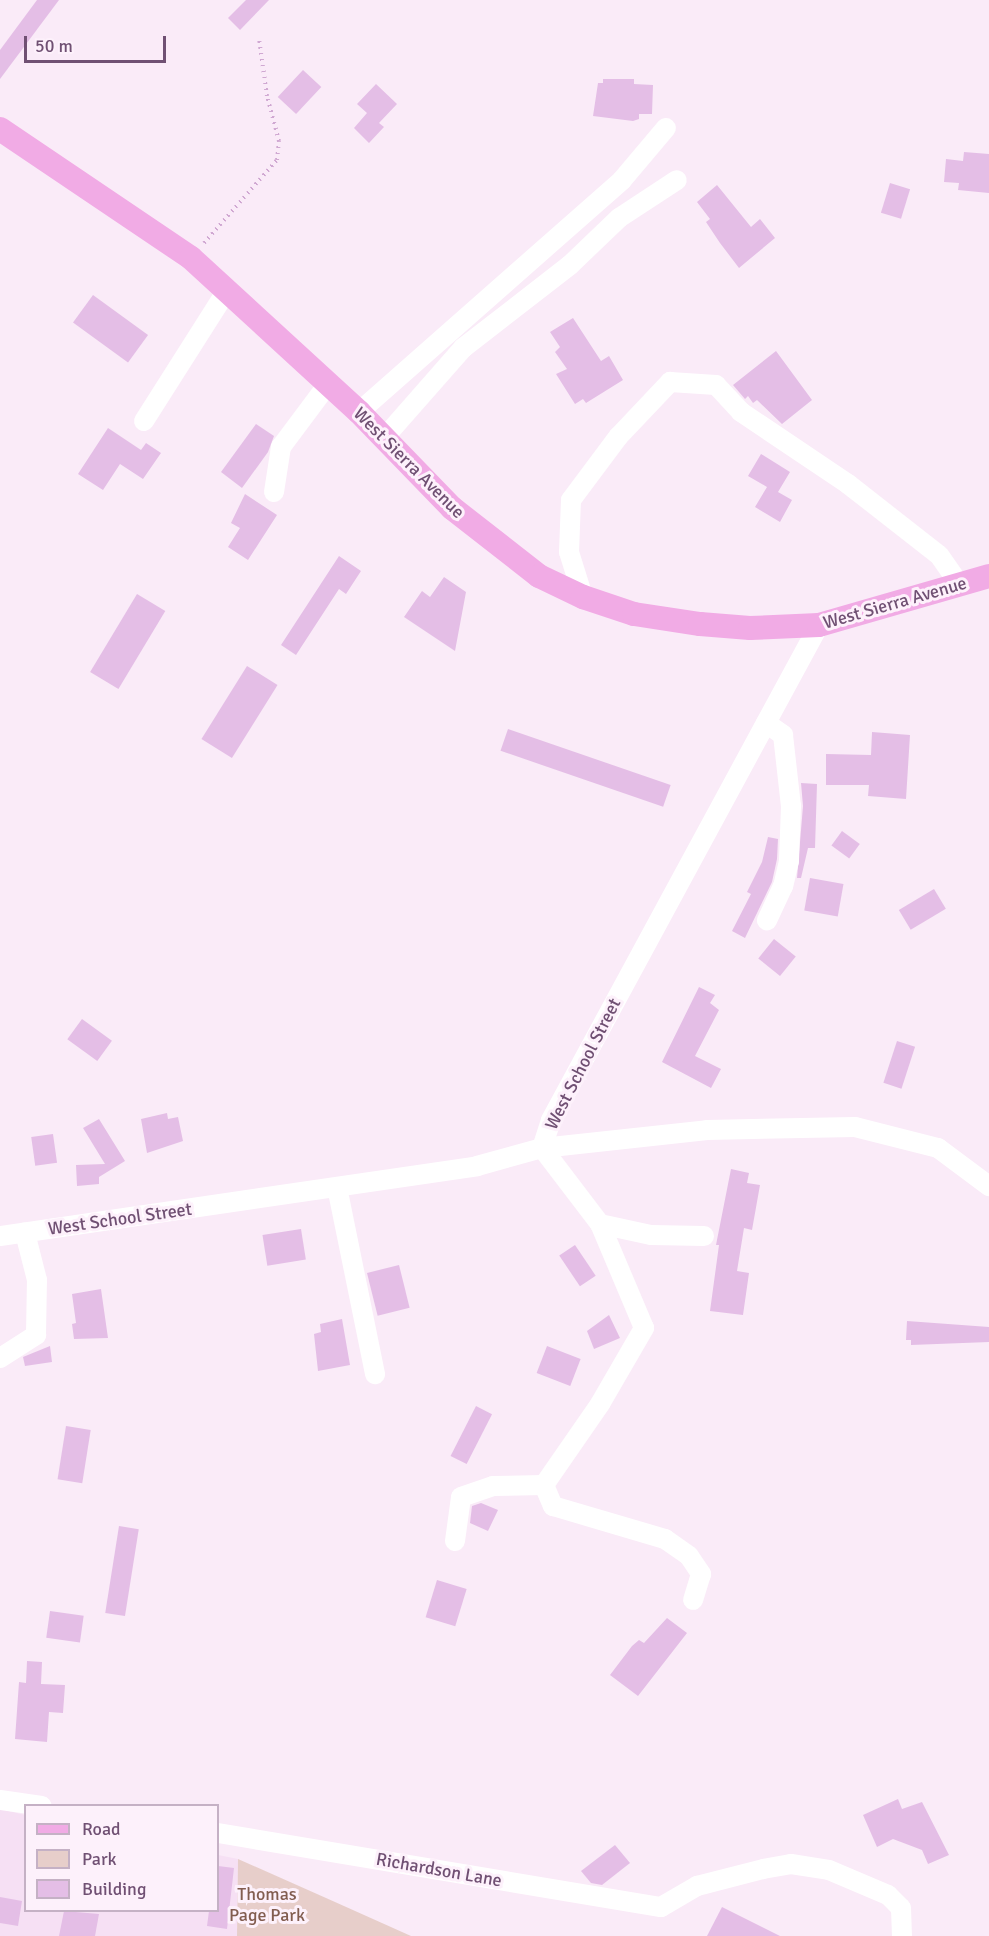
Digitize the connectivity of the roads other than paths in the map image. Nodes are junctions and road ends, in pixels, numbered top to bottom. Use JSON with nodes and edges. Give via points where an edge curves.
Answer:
{"nodes":[{"id":1,"x":666,"y":128,"type":"dead end"},
{"id":2,"x":0,"y":129,"type":"edge"},
{"id":3,"x":677,"y":180,"type":"dead end"},
{"id":4,"x":226,"y":292,"type":"junction"},
{"id":5,"x":328,"y":384,"type":"junction"},
{"id":6,"x":359,"y":412,"type":"junction"},
{"id":7,"x":144,"y":421,"type":"dead end"},
{"id":8,"x":384,"y":438,"type":"junction"},
{"id":9,"x":274,"y":492,"type":"dead end"},
{"id":10,"x":989,"y":576,"type":"edge"},
{"id":11,"x":959,"y":584,"type":"junction"},
{"id":12,"x":583,"y":597,"type":"junction"},
{"id":13,"x":819,"y":625,"type":"junction"},
{"id":14,"x":766,"y":723,"type":"junction"},
{"id":15,"x":767,"y":920,"type":"dead end"},
{"id":16,"x":542,"y":1148,"type":"junction"},
{"id":17,"x":989,"y":1186,"type":"edge"},
{"id":18,"x":337,"y":1187,"type":"junction"},
{"id":19,"x":600,"y":1224,"type":"junction"},
{"id":20,"x":25,"y":1233,"type":"junction"},
{"id":21,"x":0,"y":1236,"type":"edge"},
{"id":22,"x":704,"y":1236,"type":"dead end"},
{"id":23,"x":0,"y":1358,"type":"edge"},
{"id":24,"x":375,"y":1374,"type":"dead end"},
{"id":25,"x":544,"y":1485,"type":"junction"},
{"id":26,"x":455,"y":1541,"type":"dead end"},
{"id":27,"x":693,"y":1600,"type":"dead end"},
{"id":28,"x":0,"y":1800,"type":"edge"},
{"id":29,"x":28,"y":1804,"type":"edge"},
{"id":30,"x":219,"y":1833,"type":"edge"},
{"id":31,"x":902,"y":1936,"type":"edge"}],
"edges":[{"from":1,"to":6,"type":"street","via":[[622,180]]},
{"from":2,"to":4,"type":"main road","name":"West Sierra Avenue","via":[[191,258]]},
{"from":3,"to":8,"type":"street","via":[[619,218],[570,265],[463,348]]},
{"from":4,"to":5,"type":"main road","name":"West Sierra Avenue"},
{"from":4,"to":7,"type":"street"},
{"from":5,"to":6,"type":"main road","name":"West Sierra Avenue"},
{"from":5,"to":9,"type":"street","via":[[281,447]]},
{"from":6,"to":8,"type":"main road","name":"West Sierra Avenue"},
{"from":8,"to":12,"type":"main road","name":"West Sierra Avenue","via":[[452,508],[539,576]]},
{"from":10,"to":11,"type":"main road","name":"West Sierra Avenue"},
{"from":11,"to":12,"type":"street","via":[[939,555],[848,484],[741,412],[717,386],[670,382],[618,437],[571,500],[569,552]]},
{"from":11,"to":13,"type":"main road","name":"West Sierra Avenue"},
{"from":12,"to":13,"type":"main road","name":"West Sierra Avenue","via":[[634,614],[700,624],[750,628]]},
{"from":13,"to":14,"type":"street","name":"West School Street"},
{"from":14,"to":15,"type":"street","via":[[783,735],[791,806],[789,861],[783,886]]},
{"from":14,"to":16,"type":"street","name":"West School Street","via":[[551,1120]]},
{"from":16,"to":17,"type":"street","via":[[707,1130],[855,1127],[938,1148]]},
{"from":16,"to":18,"type":"street","name":"West School Street","via":[[477,1166]]},
{"from":16,"to":19,"type":"street"},
{"from":18,"to":20,"type":"street","name":"West School Street"},
{"from":18,"to":24,"type":"street"},
{"from":19,"to":22,"type":"street","via":[[651,1235]]},
{"from":19,"to":25,"type":"street","via":[[644,1328],[600,1404]]},
{"from":20,"to":21,"type":"street","name":"West School Street"},
{"from":20,"to":23,"type":"street","via":[[37,1280],[36,1335]]},
{"from":25,"to":26,"type":"street","via":[[493,1486],[461,1497]]},
{"from":25,"to":27,"type":"street","via":[[553,1506],[665,1539],[689,1556],[701,1574]]},
{"from":28,"to":29,"type":"street"},
{"from":30,"to":31,"type":"street","name":"Richardson Lane","via":[[661,1907],[697,1886],[791,1864],[829,1870],[888,1895],[902,1908]]}]}
